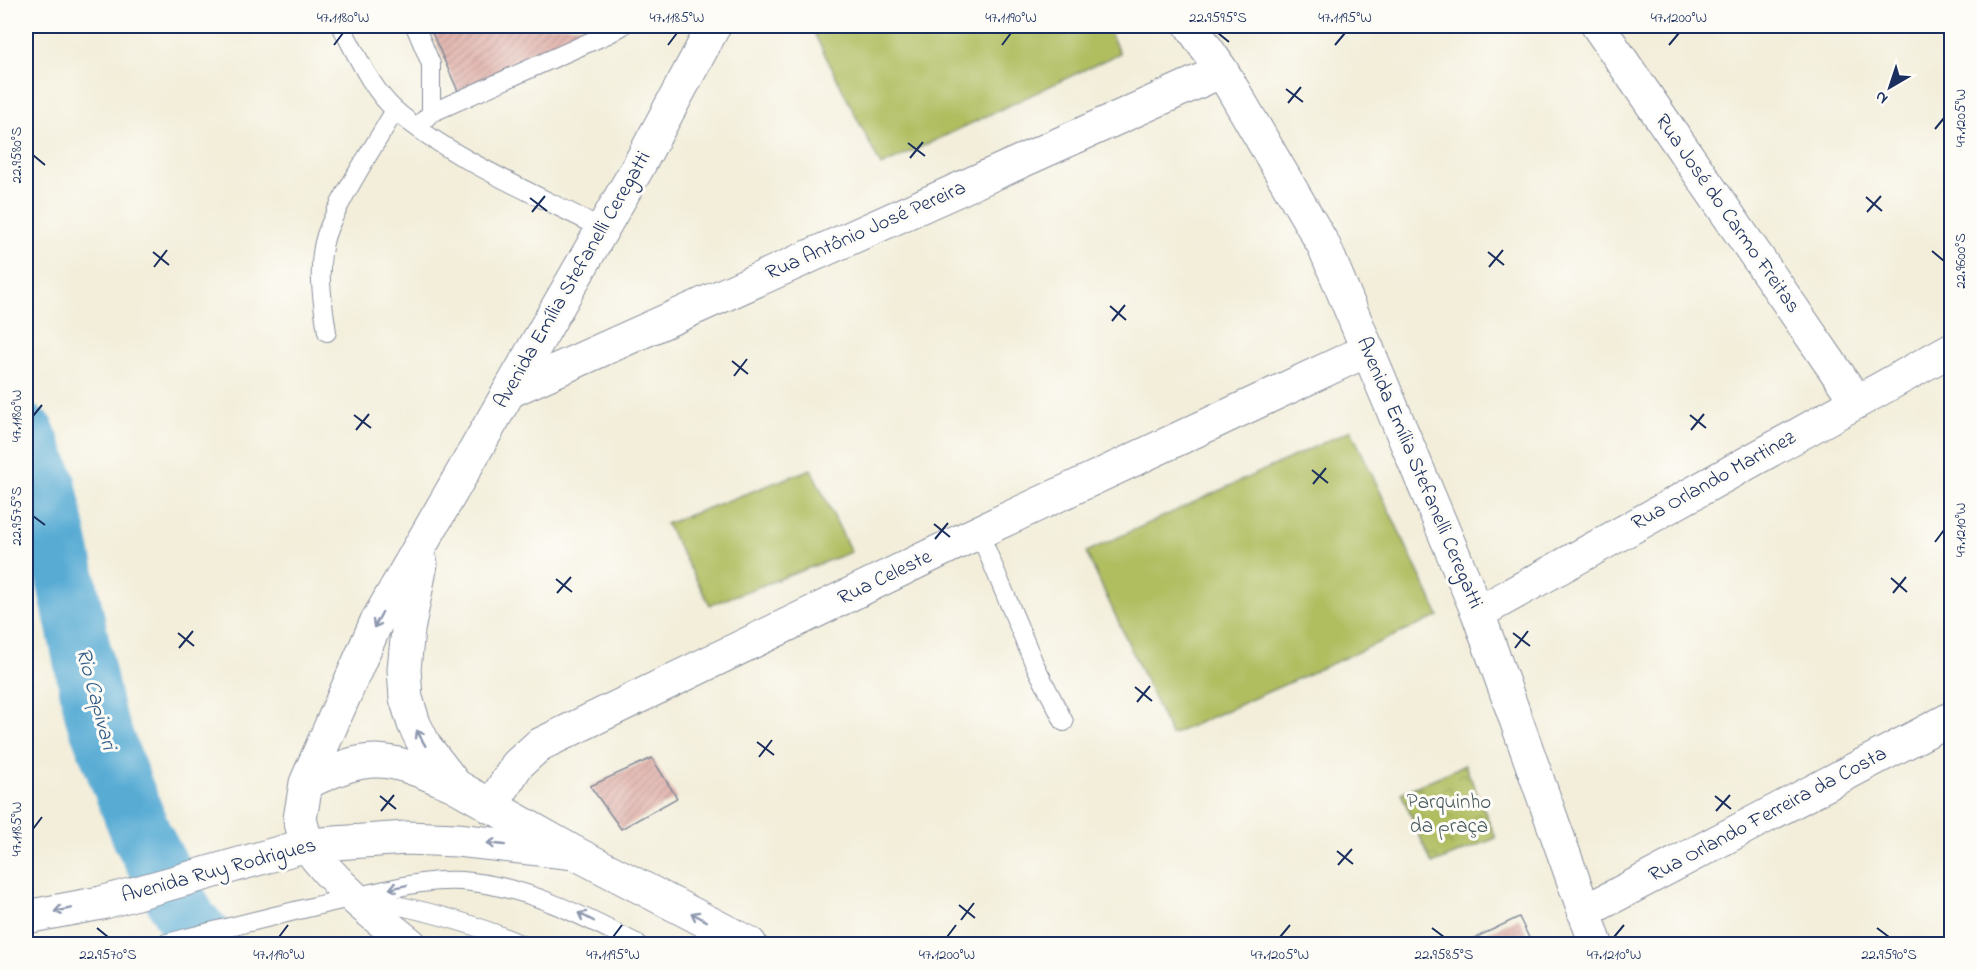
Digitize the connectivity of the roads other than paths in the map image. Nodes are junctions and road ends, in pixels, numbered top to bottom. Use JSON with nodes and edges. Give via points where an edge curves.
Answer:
{"nodes":[{"id":1,"x":341,"y":26,"type":"edge"},
{"id":2,"x":415,"y":26,"type":"edge"},
{"id":3,"x":622,"y":26,"type":"edge"},
{"id":4,"x":714,"y":26,"type":"edge"},
{"id":5,"x":1191,"y":26,"type":"edge"},
{"id":6,"x":1598,"y":26,"type":"edge"},
{"id":7,"x":1222,"y":71,"type":"junction"},
{"id":8,"x":395,"y":110,"type":"junction"},
{"id":9,"x":431,"y":113,"type":"junction"},
{"id":10,"x":417,"y":126,"type":"junction"},
{"id":11,"x":603,"y":229,"type":"junction"},
{"id":12,"x":327,"y":332,"type":"dead end"},
{"id":13,"x":1368,"y":350,"type":"junction"},
{"id":14,"x":1952,"y":350,"type":"edge"},
{"id":15,"x":510,"y":391,"type":"junction"},
{"id":16,"x":1857,"y":402,"type":"junction"},
{"id":17,"x":979,"y":532,"type":"junction"},
{"id":18,"x":428,"y":533,"type":"junction"},
{"id":19,"x":1478,"y":613,"type":"junction"},
{"id":20,"x":1952,"y":718,"type":"edge"},
{"id":21,"x":1065,"y":722,"type":"dead end"},
{"id":22,"x":306,"y":783,"type":"junction"},
{"id":23,"x":456,"y":786,"type":"junction"},
{"id":24,"x":491,"y":807,"type":"junction"},
{"id":25,"x":307,"y":845,"type":"junction"},
{"id":26,"x":575,"y":853,"type":"junction"},
{"id":27,"x":352,"y":898,"type":"junction"},
{"id":28,"x":1584,"y":912,"type":"junction"},
{"id":29,"x":26,"y":917,"type":"edge"},
{"id":30,"x":164,"y":945,"type":"edge"},
{"id":31,"x":410,"y":945,"type":"edge"},
{"id":32,"x":520,"y":945,"type":"edge"},
{"id":33,"x":638,"y":945,"type":"edge"},
{"id":34,"x":750,"y":945,"type":"edge"},
{"id":35,"x":1596,"y":945,"type":"edge"}],
"edges":[{"from":1,"to":8,"type":"lane"},
{"from":2,"to":9,"type":"lane","via":[[430,64]]},
{"from":3,"to":9,"type":"lane"},
{"from":4,"to":11,"type":"street","name":"Avenida Emília Stefanelli Ceregatti"},
{"from":5,"to":7,"type":"street","name":"Avenida Emília Stefanelli Ceregatti"},
{"from":6,"to":16,"type":"street","name":"Rua José do Carmo Freitas"},
{"from":7,"to":13,"type":"street","name":"Avenida Emília Stefanelli Ceregatti","via":[[1324,246]]},
{"from":7,"to":15,"type":"street","name":"Rua Antônio José Pereira"},
{"from":8,"to":10,"type":"lane"},
{"from":8,"to":12,"type":"lane","via":[[328,228],[321,296]]},
{"from":9,"to":10,"type":"lane"},
{"from":10,"to":11,"type":"lane","via":[[452,150]]},
{"from":11,"to":15,"type":"street","name":"Avenida Emília Stefanelli Ceregatti"},
{"from":13,"to":17,"type":"street","name":"Rua Celeste"},
{"from":13,"to":19,"type":"street","name":"Avenida Emília Stefanelli Ceregatti"},
{"from":14,"to":16,"type":"street","name":"Rua Orlando Martinez"},
{"from":15,"to":18,"type":"street","name":"Avenida Emília Stefanelli Ceregatti"},
{"from":16,"to":19,"type":"street","name":"Rua Orlando Martinez"},
{"from":17,"to":21,"type":"lane","via":[[1034,663]]},
{"from":17,"to":24,"type":"street","name":"Rua Celeste","via":[[539,745],[517,765]]},
{"from":18,"to":22,"type":"street","name":"Avenida Emília Stefanelli Ceregatti","one_way":true,"via":[[376,623]]},
{"from":23,"to":18,"type":"street","name":"Avenida Emília Stefanelli Ceregatti","one_way":true,"via":[[425,746],[406,698],[408,630]]},
{"from":19,"to":28,"type":"street","name":"Avenida Emília Stefanelli Ceregatti"},
{"from":20,"to":28,"type":"street","name":"Rua Orlando Ferreira da Costa"},
{"from":22,"to":23,"type":"street","via":[[342,766],[377,760],[421,770]]},
{"from":22,"to":25,"type":"street","name":"Avenida Emília Stefanelli Ceregatti","via":[[300,819]]},
{"from":23,"to":24,"type":"street","name":"Avenida Emília Stefanelli Ceregatti"},
{"from":24,"to":26,"type":"street","name":"Avenida Emília Stefanelli Ceregatti"},
{"from":26,"to":25,"type":"street","name":"Avenida Ruy Rodrigues","one_way":true,"via":[[406,838]]},
{"from":25,"to":27,"type":"street"},
{"from":25,"to":29,"type":"street","name":"Avenida Ruy Rodrigues","one_way":true,"via":[[100,903]]},
{"from":34,"to":26,"type":"street","name":"Avenida Ruy Rodrigues","one_way":true},
{"from":27,"to":30,"type":"lane"},
{"from":27,"to":31,"type":"street"},
{"from":27,"to":32,"type":"lane","via":[[409,906],[454,918]]},
{"from":33,"to":27,"type":"lane","one_way":true,"via":[[537,897],[472,882],[432,879]]},
{"from":28,"to":35,"type":"street","name":"Avenida Emília Stefanelli Ceregatti"}]}
